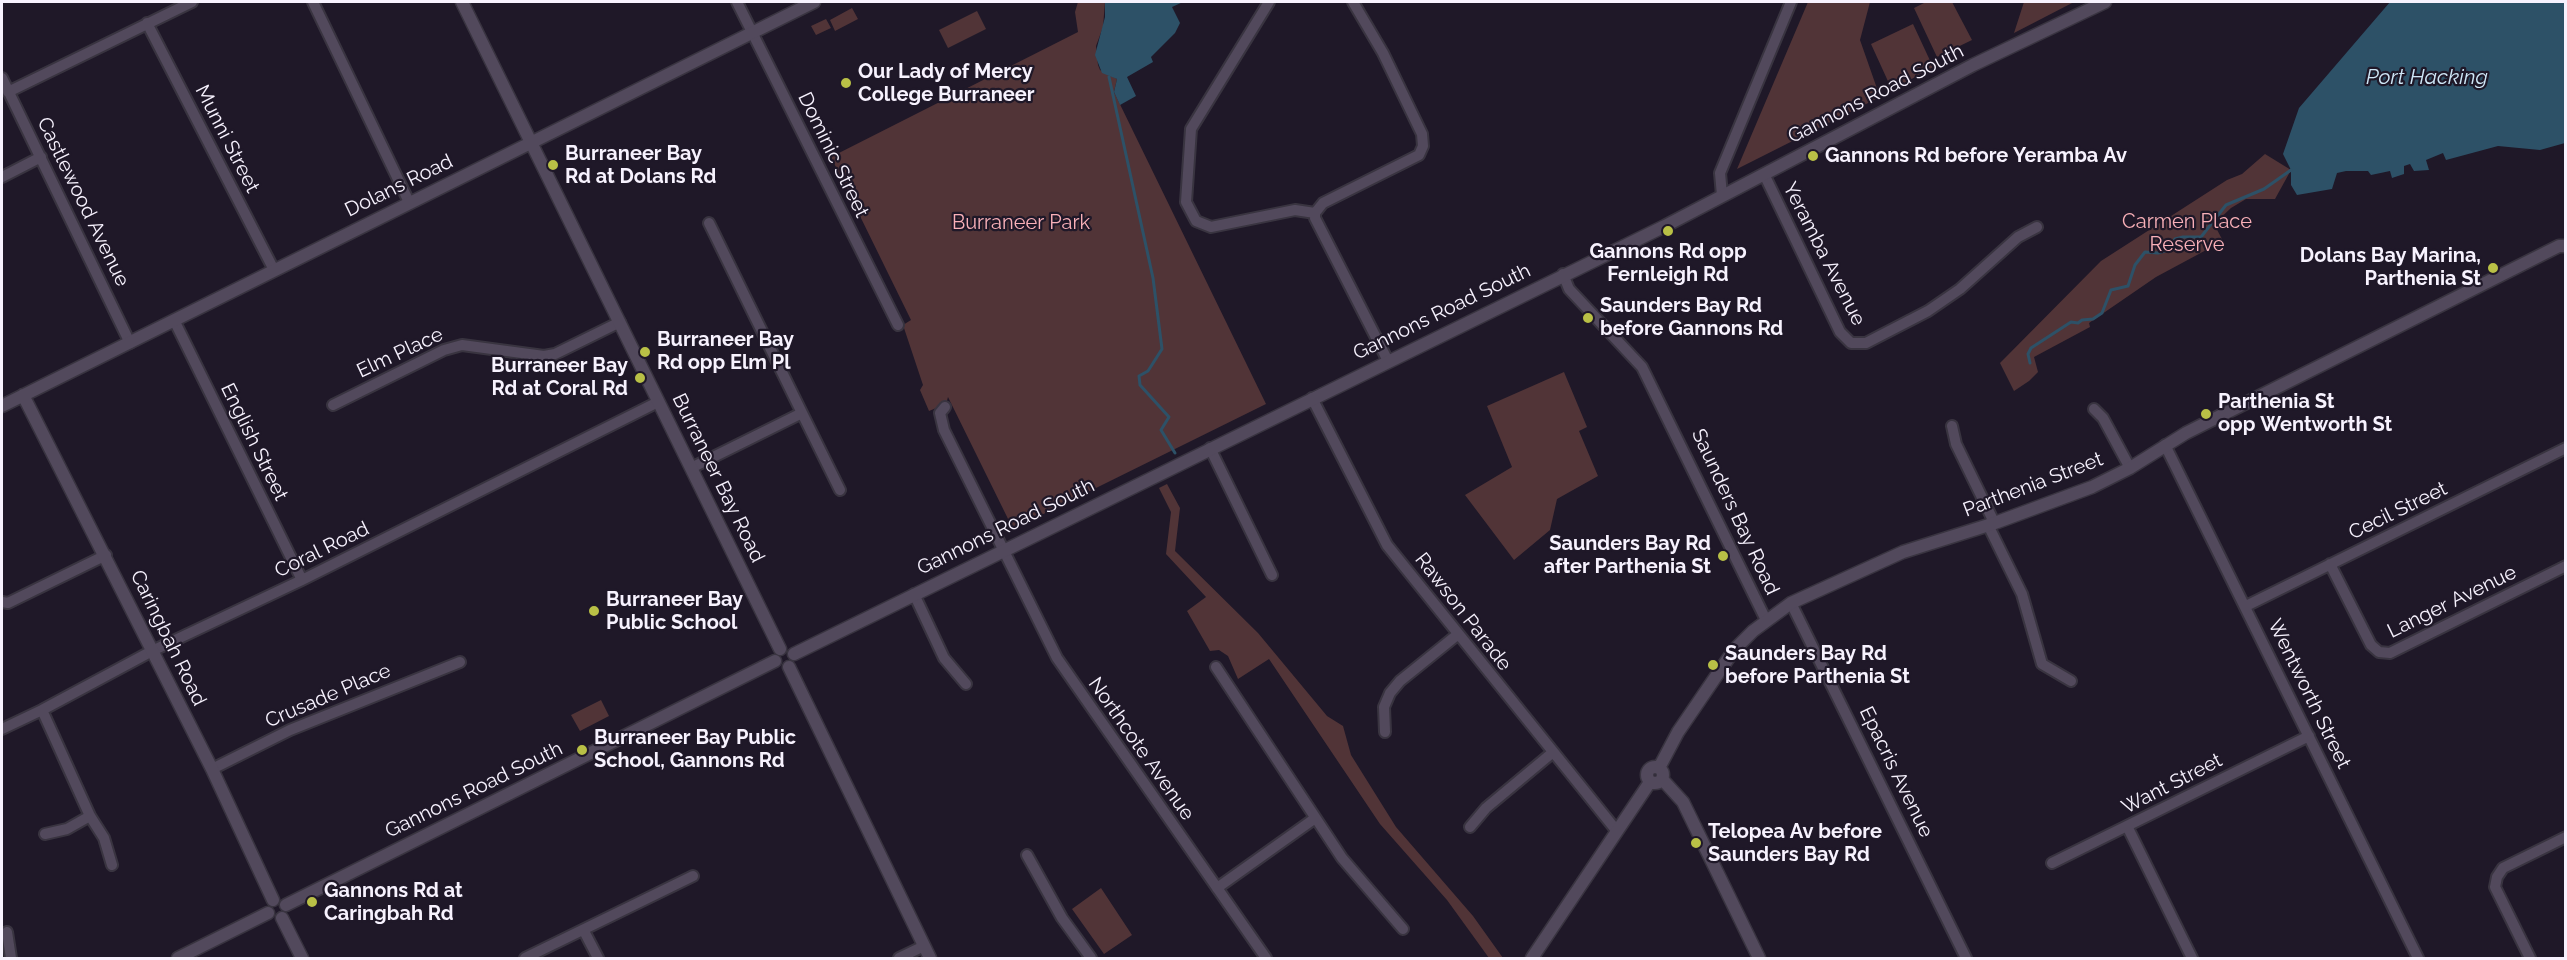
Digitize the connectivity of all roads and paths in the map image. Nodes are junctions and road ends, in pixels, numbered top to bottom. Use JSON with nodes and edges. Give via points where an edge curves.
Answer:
{"nodes":[{"id":1,"x":192,"y":2,"type":"edge"},
{"id":2,"x":313,"y":2,"type":"edge"},
{"id":3,"x":465,"y":2,"type":"edge"},
{"id":4,"x":737,"y":2,"type":"edge"},
{"id":5,"x":814,"y":2,"type":"edge"},
{"id":6,"x":1269,"y":2,"type":"edge"},
{"id":7,"x":1353,"y":2,"type":"edge"},
{"id":8,"x":1791,"y":2,"type":"edge"},
{"id":9,"x":2105,"y":2,"type":"edge"},
{"id":10,"x":147,"y":23,"type":"junction"},
{"id":11,"x":752,"y":32,"type":"junction"},
{"id":12,"x":2,"y":78,"type":"edge"},
{"id":13,"x":8,"y":92,"type":"junction"},
{"id":14,"x":531,"y":142,"type":"junction"},
{"id":15,"x":41,"y":157,"type":"junction"},
{"id":16,"x":1764,"y":174,"type":"junction"},
{"id":17,"x":2,"y":177,"type":"edge"},
{"id":18,"x":1722,"y":195,"type":"junction"},
{"id":19,"x":409,"y":202,"type":"junction"},
{"id":20,"x":1315,"y":213,"type":"junction"},
{"id":21,"x":709,"y":223,"type":"dead end"},
{"id":22,"x":2037,"y":227,"type":"dead end"},
{"id":23,"x":2565,"y":246,"type":"edge"},
{"id":24,"x":274,"y":270,"type":"junction"},
{"id":25,"x":1563,"y":274,"type":"junction"},
{"id":26,"x":174,"y":320,"type":"junction"},
{"id":27,"x":620,"y":322,"type":"junction"},
{"id":28,"x":898,"y":325,"type":"dead end"},
{"id":29,"x":130,"y":343,"type":"junction"},
{"id":30,"x":1388,"y":360,"type":"junction"},
{"id":31,"x":23,"y":395,"type":"junction"},
{"id":32,"x":1312,"y":398,"type":"junction"},
{"id":33,"x":658,"y":402,"type":"junction"},
{"id":34,"x":2,"y":405,"type":"edge"},
{"id":35,"x":333,"y":405,"type":"dead end"},
{"id":36,"x":2094,"y":409,"type":"dead end"},
{"id":37,"x":939,"y":411,"type":"dead end"},
{"id":38,"x":802,"y":413,"type":"junction"},
{"id":39,"x":1952,"y":426,"type":"dead end"},
{"id":40,"x":2165,"y":445,"type":"junction"},
{"id":41,"x":1210,"y":448,"type":"junction"},
{"id":42,"x":2565,"y":448,"type":"edge"},
{"id":43,"x":691,"y":468,"type":"junction"},
{"id":44,"x":2130,"y":468,"type":"junction"},
{"id":45,"x":840,"y":490,"type":"dead end"},
{"id":46,"x":1992,"y":524,"type":"junction"},
{"id":47,"x":1004,"y":551,"type":"junction"},
{"id":48,"x":106,"y":555,"type":"junction"},
{"id":49,"x":2330,"y":564,"type":"junction"},
{"id":50,"x":2565,"y":566,"type":"edge"},
{"id":51,"x":1272,"y":575,"type":"dead end"},
{"id":52,"x":302,"y":580,"type":"junction"},
{"id":53,"x":914,"y":594,"type":"junction"},
{"id":54,"x":2,"y":602,"type":"edge"},
{"id":55,"x":1791,"y":603,"type":"junction"},
{"id":56,"x":2246,"y":606,"type":"junction"},
{"id":57,"x":1766,"y":620,"type":"junction"},
{"id":58,"x":1457,"y":635,"type":"junction"},
{"id":59,"x":152,"y":651,"type":"junction"},
{"id":60,"x":794,"y":654,"type":"junction"},
{"id":61,"x":778,"y":655,"type":"junction"},
{"id":62,"x":460,"y":662,"type":"dead end"},
{"id":63,"x":789,"y":667,"type":"junction"},
{"id":64,"x":1216,"y":667,"type":"dead end"},
{"id":65,"x":2070,"y":681,"type":"dead end"},
{"id":66,"x":966,"y":684,"type":"dead end"},
{"id":67,"x":42,"y":710,"type":"junction"},
{"id":68,"x":2,"y":729,"type":"edge"},
{"id":69,"x":1385,"y":732,"type":"dead end"},
{"id":70,"x":2309,"y":736,"type":"junction"},
{"id":71,"x":1552,"y":753,"type":"junction"},
{"id":72,"x":212,"y":769,"type":"junction"},
{"id":73,"x":1657,"y":776,"type":"junction"},
{"id":74,"x":90,"y":816,"type":"junction"},
{"id":75,"x":1314,"y":819,"type":"junction"},
{"id":76,"x":2127,"y":826,"type":"junction"},
{"id":77,"x":1470,"y":827,"type":"dead end"},
{"id":78,"x":1616,"y":830,"type":"junction"},
{"id":79,"x":45,"y":834,"type":"dead end"},
{"id":80,"x":2565,"y":837,"type":"edge"},
{"id":81,"x":1028,"y":855,"type":"dead end"},
{"id":82,"x":2052,"y":863,"type":"dead end"},
{"id":83,"x":112,"y":866,"type":"dead end"},
{"id":84,"x":693,"y":876,"type":"dead end"},
{"id":85,"x":1217,"y":888,"type":"junction"},
{"id":86,"x":273,"y":900,"type":"junction"},
{"id":87,"x":286,"y":905,"type":"junction"},
{"id":88,"x":268,"y":914,"type":"junction"},
{"id":89,"x":282,"y":918,"type":"junction"},
{"id":90,"x":1403,"y":929,"type":"dead end"},
{"id":91,"x":584,"y":931,"type":"junction"},
{"id":92,"x":7,"y":932,"type":"dead end"},
{"id":93,"x":924,"y":946,"type":"junction"},
{"id":94,"x":11,"y":958,"type":"edge"},
{"id":95,"x":178,"y":958,"type":"edge"},
{"id":96,"x":302,"y":958,"type":"edge"},
{"id":97,"x":525,"y":958,"type":"edge"},
{"id":98,"x":598,"y":958,"type":"edge"},
{"id":99,"x":899,"y":958,"type":"edge"},
{"id":100,"x":930,"y":958,"type":"edge"},
{"id":101,"x":1091,"y":958,"type":"edge"},
{"id":102,"x":1266,"y":958,"type":"edge"},
{"id":103,"x":1533,"y":958,"type":"edge"},
{"id":104,"x":1759,"y":958,"type":"edge"},
{"id":105,"x":1966,"y":958,"type":"edge"},
{"id":106,"x":2192,"y":958,"type":"edge"},
{"id":107,"x":2418,"y":958,"type":"edge"},
{"id":108,"x":2530,"y":958,"type":"edge"}],
"edges":[{"from":1,"to":10,"type":"street"},
{"from":2,"to":19,"type":"street"},
{"from":3,"to":14,"type":"street","name":"Burraneer Bay Road"},
{"from":4,"to":11,"type":"street","name":"Dominic Street"},
{"from":5,"to":11,"type":"street","name":"Dolans Road"},
{"from":6,"to":20,"type":"street","via":[[1191,129],[1188,209],[1196,221],[1211,227],[1295,210]]},
{"from":7,"to":20,"type":"street","via":[[1383,53],[1422,134],[1423,146],[1419,154],[1323,203]]},
{"from":8,"to":18,"type":"street","via":[[1720,173]]},
{"from":9,"to":16,"type":"street","name":"Gannons Road South","via":[[1973,65]]},
{"from":10,"to":13,"type":"street"},
{"from":10,"to":24,"type":"street","name":"Munni Street"},
{"from":11,"to":14,"type":"street","name":"Dolans Road"},
{"from":11,"to":28,"type":"street","name":"Dominic Street"},
{"from":12,"to":13,"type":"street","name":"Castlewood Avenue"},
{"from":13,"to":15,"type":"street","name":"Castlewood Avenue"},
{"from":14,"to":19,"type":"street","name":"Dolans Road"},
{"from":14,"to":27,"type":"street","name":"Burraneer Bay Road"},
{"from":15,"to":17,"type":"street"},
{"from":15,"to":29,"type":"street","name":"Castlewood Avenue"},
{"from":16,"to":18,"type":"street","name":"Gannons Road South"},
{"from":16,"to":22,"type":"street","name":"Yeramba Avenue","via":[[1840,332],[1851,344],[1866,343],[1928,311],[2018,237]]},
{"from":18,"to":25,"type":"street","name":"Gannons Road South"},
{"from":19,"to":24,"type":"street","name":"Dolans Road"},
{"from":20,"to":30,"type":"street"},
{"from":21,"to":38,"type":"street"},
{"from":23,"to":40,"type":"street","name":"Parthenia Street"},
{"from":24,"to":26,"type":"street","name":"Dolans Road"},
{"from":25,"to":30,"type":"street","name":"Gannons Road South"},
{"from":25,"to":57,"type":"street","name":"Saunders Bay Road","via":[[1569,289],[1642,367]]},
{"from":26,"to":29,"type":"street","name":"Dolans Road"},
{"from":26,"to":52,"type":"street","name":"English Street"},
{"from":27,"to":33,"type":"street","name":"Burraneer Bay Road"},
{"from":27,"to":35,"type":"street","name":"Elm Place","via":[[555,354],[543,356],[462,345],[444,350]]},
{"from":29,"to":31,"type":"street","name":"Dolans Road"},
{"from":30,"to":32,"type":"street","name":"Gannons Road South"},
{"from":31,"to":34,"type":"street","name":"Dolans Road"},
{"from":31,"to":48,"type":"street","name":"Caringbah Road"},
{"from":32,"to":41,"type":"street","name":"Gannons Road South"},
{"from":32,"to":58,"type":"street","name":"Rawson Parade","via":[[1380,535]]},
{"from":33,"to":43,"type":"street","name":"Burraneer Bay Road"},
{"from":33,"to":52,"type":"street","name":"Coral Road"},
{"from":36,"to":44,"type":"street"},
{"from":37,"to":47,"type":"street","via":[[944,430]]},
{"from":38,"to":43,"type":"street"},
{"from":38,"to":45,"type":"street"},
{"from":39,"to":46,"type":"street","via":[[1956,444]]},
{"from":40,"to":44,"type":"street","name":"Parthenia Street"},
{"from":40,"to":56,"type":"street","name":"Wentworth Street"},
{"from":41,"to":47,"type":"street","name":"Gannons Road South"},
{"from":41,"to":51,"type":"street"},
{"from":42,"to":49,"type":"street","name":"Cecil Street"},
{"from":43,"to":61,"type":"street","name":"Burraneer Bay Road"},
{"from":44,"to":46,"type":"street","name":"Parthenia Street","via":[[2063,499]]},
{"from":46,"to":55,"type":"street","name":"Parthenia Street","via":[[1903,552]]},
{"from":46,"to":65,"type":"street","via":[[1990,529],[2022,594],[2042,664]]},
{"from":47,"to":53,"type":"street","name":"Gannons Road South"},
{"from":47,"to":85,"type":"street","name":"Northcote Avenue","via":[[1076,688]]},
{"from":48,"to":54,"type":"street","via":[[8,603]]},
{"from":48,"to":59,"type":"street","name":"Caringbah Road"},
{"from":49,"to":50,"type":"street","name":"Langer Avenue","via":[[2371,645],[2379,652],[2390,652]]},
{"from":49,"to":56,"type":"street","name":"Cecil Street"},
{"from":52,"to":59,"type":"street","name":"Coral Road"},
{"from":53,"to":60,"type":"street","name":"Gannons Road South"},
{"from":53,"to":66,"type":"street","via":[[941,653]]},
{"from":55,"to":57,"type":"street","name":"Parthenia Street"},
{"from":55,"to":105,"type":"street","name":"Epacris Avenue"},
{"from":56,"to":70,"type":"street","name":"Wentworth Street"},
{"from":57,"to":73,"type":"street","name":"Saunders Bay Road","via":[[1743,640],[1716,675],[1678,732]]},
{"from":58,"to":69,"type":"street","via":[[1390,693],[1384,707]]},
{"from":58,"to":71,"type":"street","name":"Rawson Parade"},
{"from":59,"to":67,"type":"street","name":"Coral Road"},
{"from":59,"to":72,"type":"street","name":"Caringbah Road"},
{"from":60,"to":61,"type":"street","via":[[790,649]]},
{"from":60,"to":63,"type":"street","via":[[795,660]]},
{"from":61,"to":63,"type":"street","via":[[782,667]]},
{"from":61,"to":87,"type":"street","name":"Gannons Road South"},
{"from":62,"to":72,"type":"street","name":"Crusade Place","via":[[290,730]]},
{"from":63,"to":93,"type":"street"},
{"from":64,"to":75,"type":"street"},
{"from":67,"to":68,"type":"street","name":"Coral Road"},
{"from":67,"to":74,"type":"street"},
{"from":70,"to":76,"type":"street","name":"Want Street"},
{"from":70,"to":107,"type":"street","name":"Wentworth Street"},
{"from":71,"to":77,"type":"street","via":[[1486,807]]},
{"from":71,"to":78,"type":"street","name":"Rawson Parade"},
{"from":72,"to":86,"type":"street","name":"Caringbah Road"},
{"from":73,"to":78,"type":"street","name":"Saunders Bay Road"},
{"from":73,"to":104,"type":"street","via":[[1683,802]]},
{"from":74,"to":79,"type":"street","via":[[67,829]]},
{"from":74,"to":83,"type":"street","via":[[104,838]]},
{"from":75,"to":85,"type":"street"},
{"from":75,"to":90,"type":"street"},
{"from":76,"to":82,"type":"street","name":"Want Street"},
{"from":76,"to":106,"type":"street"},
{"from":78,"to":103,"type":"street","name":"Saunders Bay Road"},
{"from":80,"to":108,"type":"street","via":[[2503,868],[2497,877],[2495,887]]},
{"from":81,"to":101,"type":"street","via":[[1062,918]]},
{"from":84,"to":91,"type":"street"},
{"from":85,"to":102,"type":"street","name":"Northcote Avenue"},
{"from":86,"to":87,"type":"street"},
{"from":86,"to":88,"type":"street","via":[[267,907]]},
{"from":87,"to":89,"type":"street"},
{"from":88,"to":89,"type":"street"},
{"from":88,"to":95,"type":"street"},
{"from":89,"to":96,"type":"street"},
{"from":91,"to":97,"type":"street"},
{"from":91,"to":98,"type":"street"},
{"from":92,"to":94,"type":"street"},
{"from":93,"to":99,"type":"street"},
{"from":93,"to":100,"type":"street"}]}
